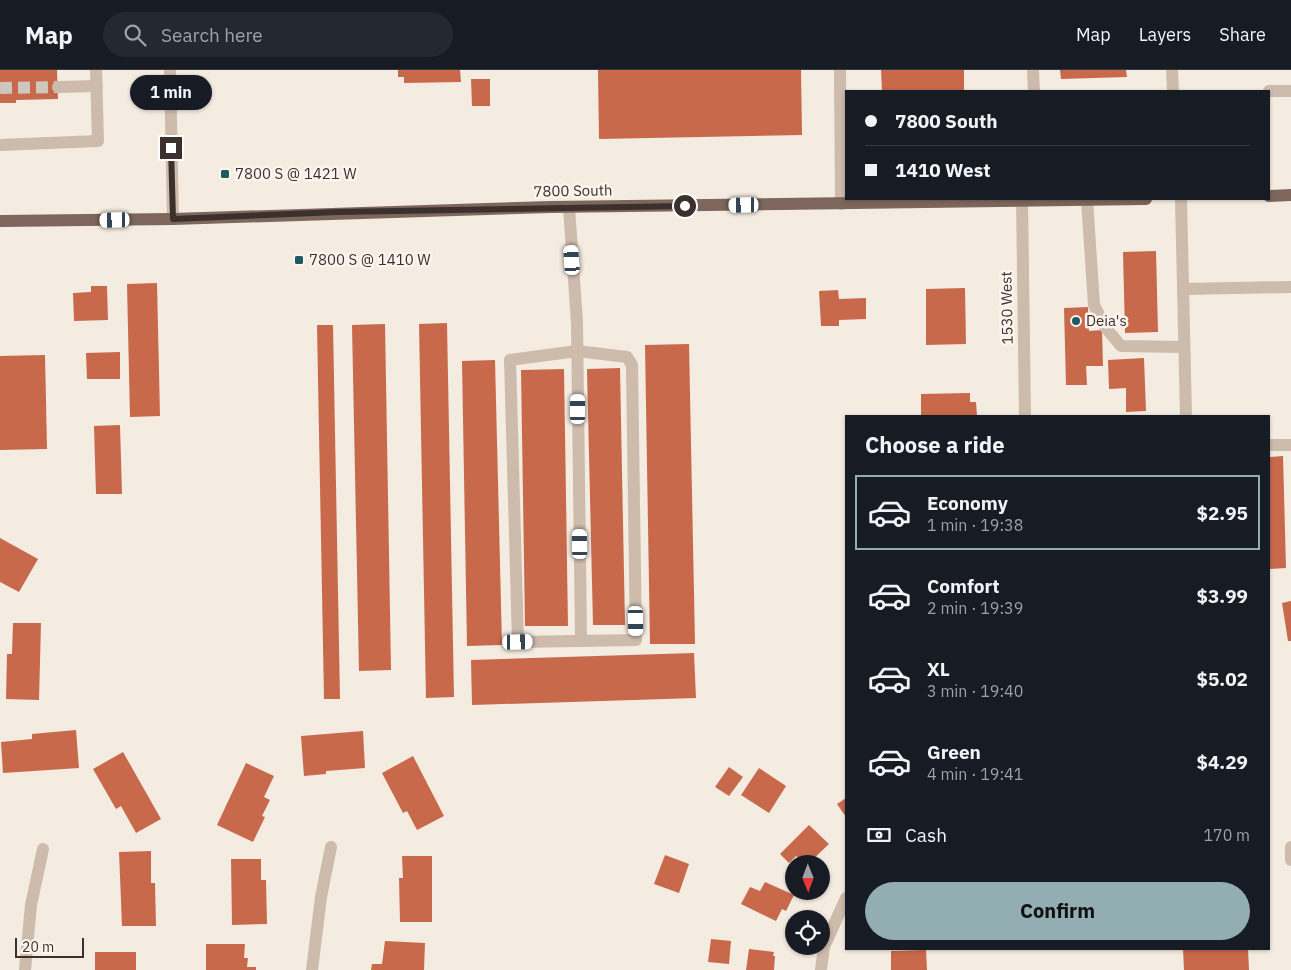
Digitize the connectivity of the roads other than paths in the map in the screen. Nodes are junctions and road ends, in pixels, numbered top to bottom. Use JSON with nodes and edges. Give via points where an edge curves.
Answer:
{"nodes":[{"id":1,"x":96,"y":70,"type":"edge"},
{"id":2,"x":170,"y":70,"type":"edge"},
{"id":3,"x":840,"y":70,"type":"edge"},
{"id":4,"x":1033,"y":70,"type":"edge"},
{"id":5,"x":1172,"y":70,"type":"edge"},
{"id":6,"x":97,"y":86,"type":"junction"},
{"id":7,"x":58,"y":87,"type":"tunnel mouth"},
{"id":8,"x":1034,"y":90,"type":"edge"},
{"id":9,"x":1173,"y":90,"type":"edge"},
{"id":10,"x":1270,"y":91,"type":"edge"},
{"id":11,"x":1291,"y":91,"type":"edge"},
{"id":12,"x":0,"y":144,"type":"edge"},
{"id":13,"x":1291,"y":195,"type":"edge"},
{"id":14,"x":1270,"y":196,"type":"edge"},
{"id":15,"x":1021,"y":200,"type":"edge"},
{"id":16,"x":1087,"y":200,"type":"joint"},
{"id":17,"x":1181,"y":200,"type":"edge"},
{"id":18,"x":841,"y":204,"type":"junction"},
{"id":19,"x":568,"y":207,"type":"junction"},
{"id":20,"x":173,"y":219,"type":"junction"},
{"id":21,"x":0,"y":221,"type":"edge"},
{"id":22,"x":1291,"y":287,"type":"edge"},
{"id":23,"x":1183,"y":289,"type":"junction"},
{"id":24,"x":1184,"y":347,"type":"junction"},
{"id":25,"x":577,"y":351,"type":"junction"},
{"id":26,"x":1025,"y":415,"type":"edge"},
{"id":27,"x":1186,"y":415,"type":"edge"},
{"id":28,"x":1270,"y":445,"type":"edge"},
{"id":29,"x":1291,"y":445,"type":"edge"},
{"id":30,"x":581,"y":641,"type":"junction"},
{"id":31,"x":332,"y":847,"type":"dead end"},
{"id":32,"x":1291,"y":847,"type":"edge"},
{"id":33,"x":43,"y":849,"type":"dead end"},
{"id":34,"x":1291,"y":860,"type":"edge"},
{"id":35,"x":845,"y":900,"type":"edge"},
{"id":36,"x":25,"y":970,"type":"edge"},
{"id":37,"x":312,"y":970,"type":"edge"},
{"id":38,"x":821,"y":970,"type":"edge"}],
"edges":[{"from":1,"to":6,"type":"street"},
{"from":2,"to":20,"type":"street"},
{"from":3,"to":18,"type":"street"},
{"from":4,"to":8,"type":"street"},
{"from":5,"to":9,"type":"street"},
{"from":6,"to":7,"type":"street"},
{"from":6,"to":12,"type":"street","via":[[98,141]]},
{"from":10,"to":11,"type":"street"},
{"from":13,"to":14,"type":"main road"},
{"from":15,"to":16,"type":"main road","name":"7800 South"},
{"from":15,"to":18,"type":"main road","name":"7800 South"},
{"from":15,"to":26,"type":"street","name":"1530 West"},
{"from":16,"to":24,"type":"street","via":[[1094,305],[1106,327],[1120,346]]},
{"from":17,"to":23,"type":"street"},
{"from":18,"to":19,"type":"main road","name":"7800 South"},
{"from":19,"to":20,"type":"main road","name":"7800 South"},
{"from":19,"to":25,"type":"street"},
{"from":20,"to":21,"type":"main road","name":"7800 South"},
{"from":22,"to":23,"type":"street"},
{"from":23,"to":24,"type":"street"},
{"from":24,"to":27,"type":"street"},
{"from":25,"to":30,"type":"street"},
{"from":25,"to":30,"type":"street","via":[[627,356],[632,365],[636,640]]},
{"from":25,"to":30,"type":"street","via":[[510,360],[518,642]]},
{"from":28,"to":29,"type":"street"},
{"from":31,"to":37,"type":"street","via":[[320,897]]},
{"from":32,"to":34,"type":"street"},
{"from":33,"to":36,"type":"street","via":[[31,905]]},
{"from":35,"to":38,"type":"street","via":[[824,947]]}]}
